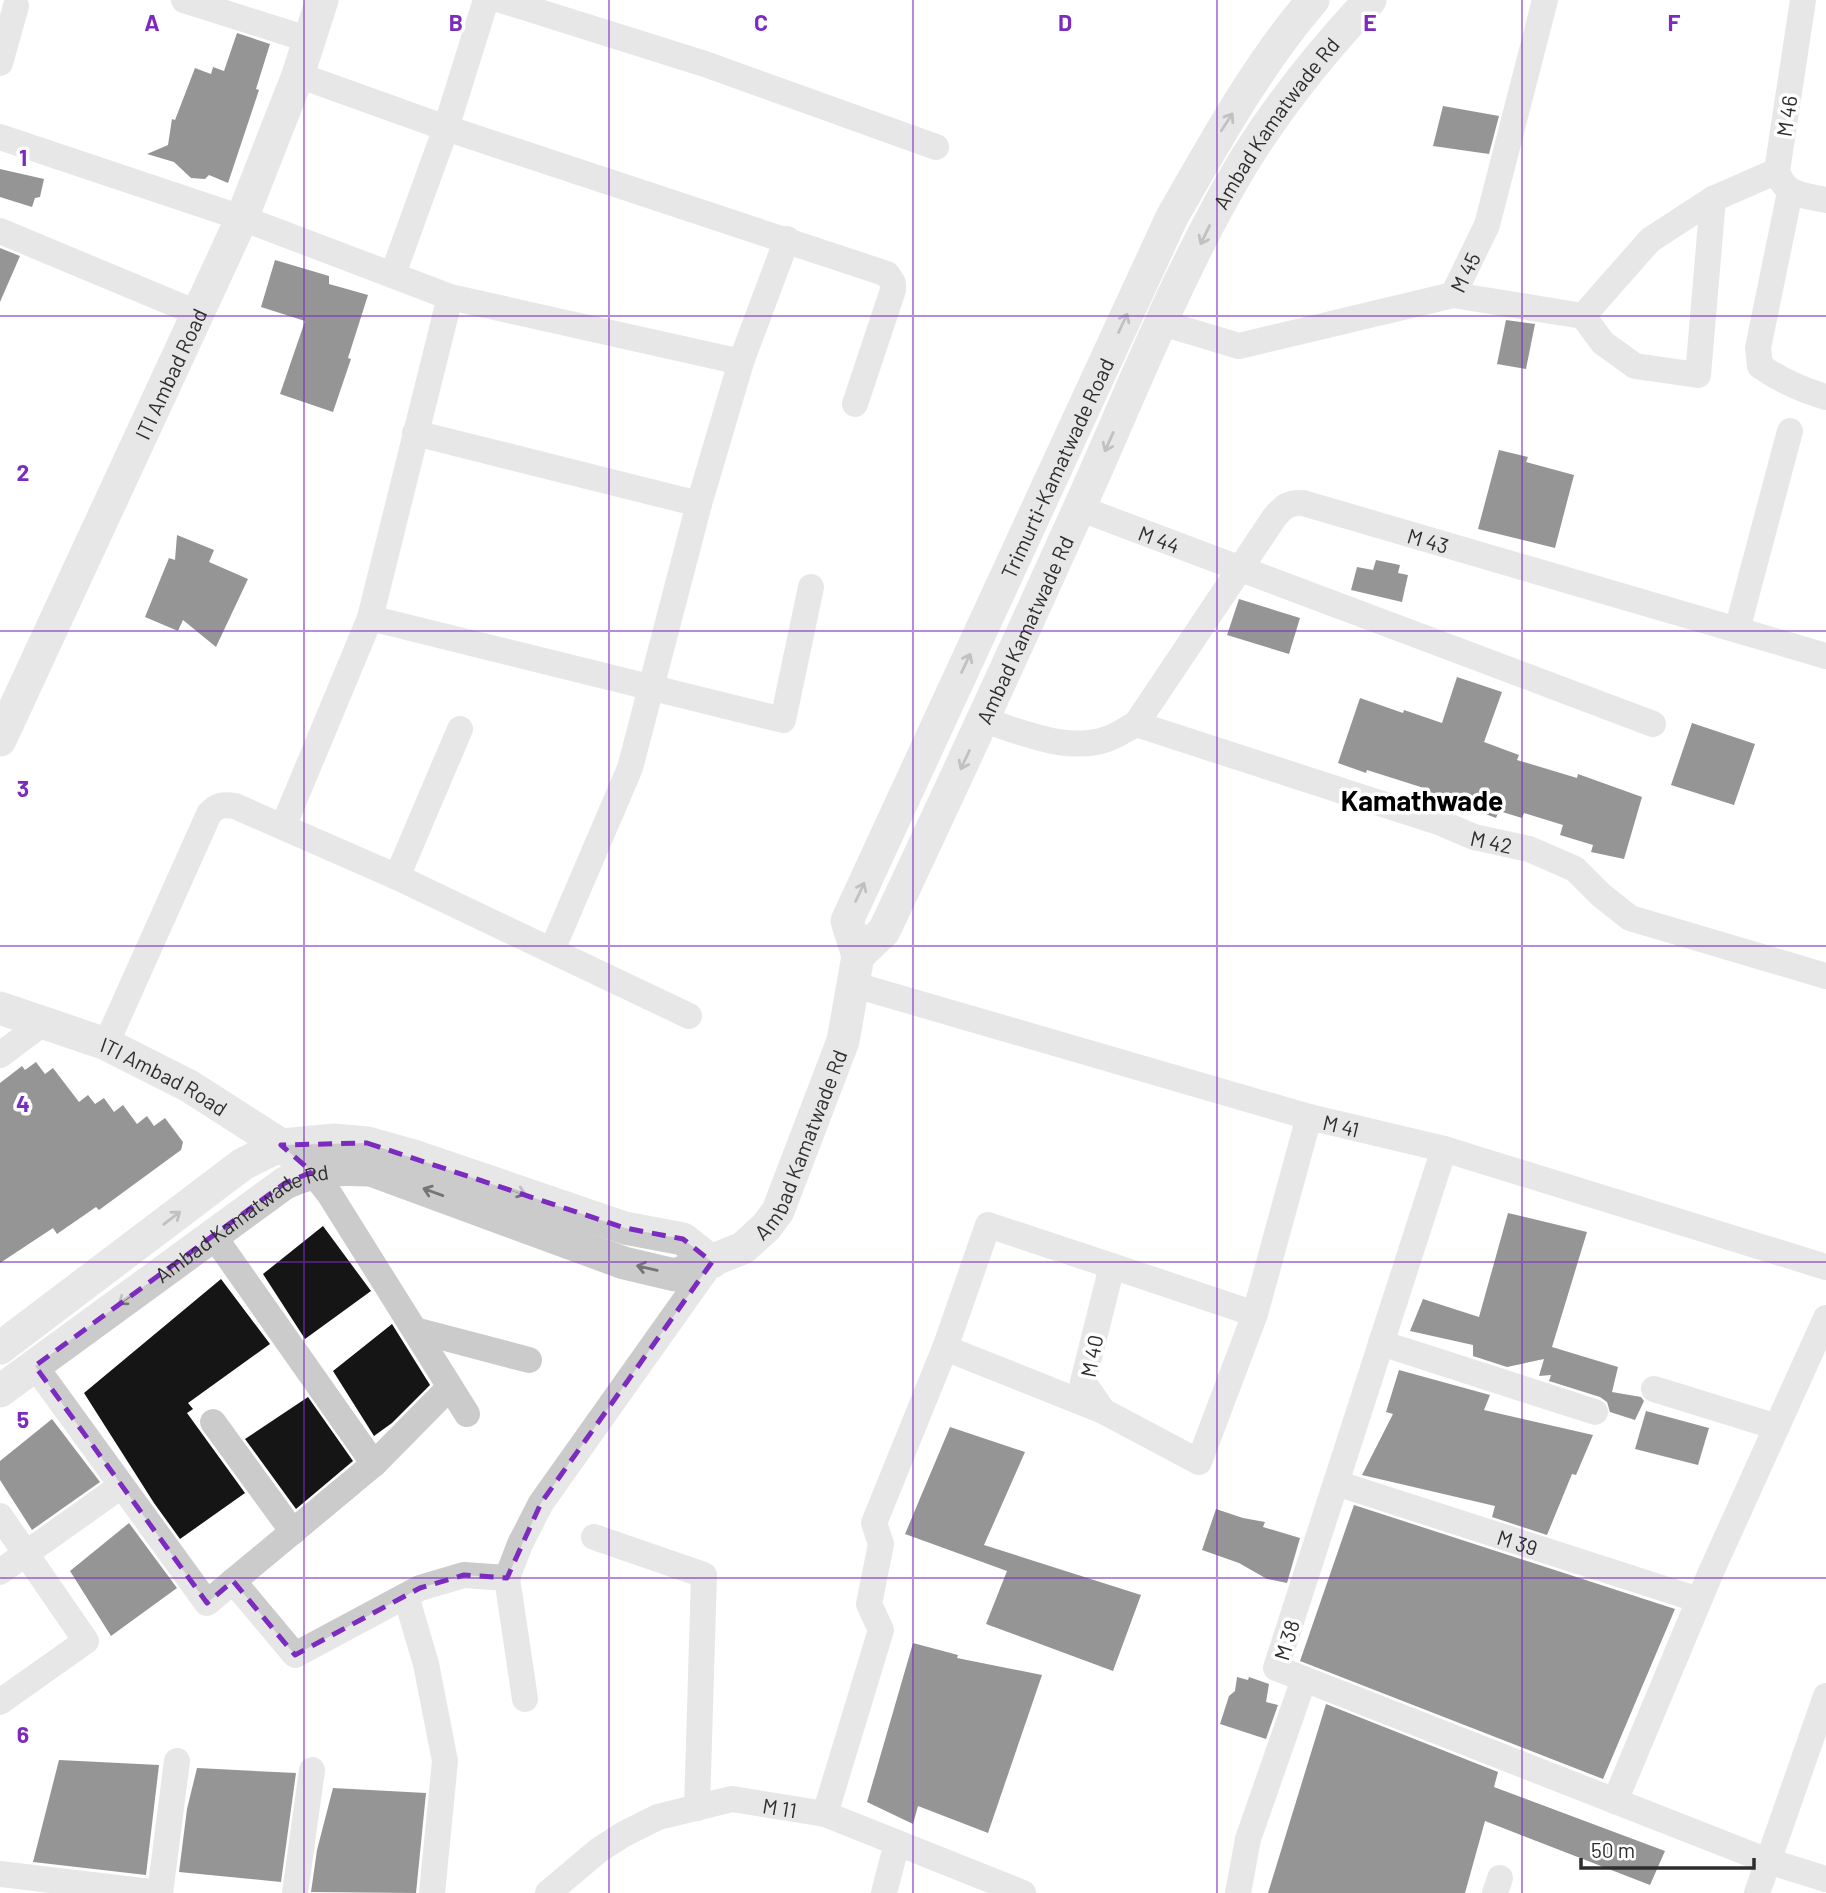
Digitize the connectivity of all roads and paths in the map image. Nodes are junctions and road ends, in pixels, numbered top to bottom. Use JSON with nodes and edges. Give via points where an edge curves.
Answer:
{"nodes":[{"id":1,"x":184,"y":0,"type":"edge"},
{"id":2,"x":322,"y":0,"type":"edge"},
{"id":3,"x":486,"y":0,"type":"edge"},
{"id":4,"x":500,"y":0,"type":"edge"},
{"id":5,"x":1313,"y":0,"type":"edge"},
{"id":6,"x":1370,"y":0,"type":"edge"},
{"id":7,"x":1545,"y":0,"type":"edge"},
{"id":8,"x":1803,"y":0,"type":"edge"},
{"id":9,"x":16,"y":6,"type":"dead end"},
{"id":10,"x":310,"y":40,"type":"junction"},
{"id":11,"x":0,"y":63,"type":"edge"},
{"id":12,"x":298,"y":75,"type":"junction"},
{"id":13,"x":446,"y":128,"type":"junction"},
{"id":14,"x":0,"y":137,"type":"edge"},
{"id":15,"x":936,"y":147,"type":"dead end"},
{"id":16,"x":1784,"y":181,"type":"junction"},
{"id":17,"x":1713,"y":199,"type":"junction"},
{"id":18,"x":1826,"y":200,"type":"edge"},
{"id":19,"x":242,"y":218,"type":"junction"},
{"id":20,"x":0,"y":231,"type":"edge"},
{"id":21,"x":787,"y":239,"type":"junction"},
{"id":22,"x":393,"y":274,"type":"junction"},
{"id":23,"x":1453,"y":295,"type":"junction"},
{"id":24,"x":450,"y":297,"type":"junction"},
{"id":25,"x":199,"y":314,"type":"junction"},
{"id":26,"x":1583,"y":316,"type":"junction"},
{"id":27,"x":1162,"y":323,"type":"junction"},
{"id":28,"x":741,"y":362,"type":"junction"},
{"id":29,"x":1826,"y":397,"type":"edge"},
{"id":30,"x":855,"y":404,"type":"dead end"},
{"id":31,"x":1790,"y":431,"type":"dead end"},
{"id":32,"x":415,"y":433,"type":"junction"},
{"id":33,"x":699,"y":504,"type":"junction"},
{"id":34,"x":1079,"y":508,"type":"junction"},
{"id":35,"x":1238,"y":569,"type":"junction"},
{"id":36,"x":811,"y":587,"type":"dead end"},
{"id":37,"x":370,"y":618,"type":"junction"},
{"id":38,"x":1737,"y":630,"type":"junction"},
{"id":39,"x":1826,"y":656,"type":"edge"},
{"id":40,"x":652,"y":687,"type":"junction"},
{"id":41,"x":984,"y":720,"type":"junction"},
{"id":42,"x":1136,"y":724,"type":"junction"},
{"id":43,"x":1653,"y":724,"type":"dead end"},
{"id":44,"x":460,"y":729,"type":"dead end"},
{"id":45,"x":0,"y":740,"type":"edge"},
{"id":46,"x":283,"y":827,"type":"junction"},
{"id":47,"x":397,"y":877,"type":"junction"},
{"id":48,"x":552,"y":950,"type":"junction"},
{"id":49,"x":856,"y":970,"type":"junction"},
{"id":50,"x":1826,"y":976,"type":"edge"},
{"id":51,"x":0,"y":1008,"type":"edge"},
{"id":52,"x":688,"y":1016,"type":"dead end"},
{"id":53,"x":43,"y":1023,"type":"junction"},
{"id":54,"x":106,"y":1044,"type":"junction"},
{"id":55,"x":0,"y":1055,"type":"edge"},
{"id":56,"x":1309,"y":1117,"type":"junction"},
{"id":57,"x":281,"y":1145,"type":"junction"},
{"id":58,"x":1444,"y":1149,"type":"junction"},
{"id":59,"x":387,"y":1162,"type":"junction"},
{"id":60,"x":312,"y":1172,"type":"junction"},
{"id":61,"x":214,"y":1235,"type":"junction"},
{"id":62,"x":712,"y":1262,"type":"junction"},
{"id":63,"x":1112,"y":1266,"type":"junction"},
{"id":64,"x":1826,"y":1267,"type":"edge"},
{"id":65,"x":1255,"y":1314,"type":"junction"},
{"id":66,"x":1826,"y":1318,"type":"edge"},
{"id":67,"x":415,"y":1330,"type":"junction"},
{"id":68,"x":1381,"y":1343,"type":"junction"},
{"id":69,"x":0,"y":1348,"type":"edge"},
{"id":70,"x":945,"y":1348,"type":"junction"},
{"id":71,"x":529,"y":1360,"type":"dead end"},
{"id":72,"x":34,"y":1366,"type":"junction"},
{"id":73,"x":450,"y":1387,"type":"junction"},
{"id":74,"x":1654,"y":1389,"type":"dead end"},
{"id":75,"x":0,"y":1391,"type":"edge"},
{"id":76,"x":1103,"y":1412,"type":"junction"},
{"id":77,"x":1595,"y":1412,"type":"dead end"},
{"id":78,"x":467,"y":1414,"type":"dead end"},
{"id":79,"x":213,"y":1422,"type":"dead end"},
{"id":80,"x":1777,"y":1427,"type":"junction"},
{"id":81,"x":374,"y":1464,"type":"junction"},
{"id":82,"x":1336,"y":1483,"type":"junction"},
{"id":83,"x":121,"y":1486,"type":"junction"},
{"id":84,"x":0,"y":1516,"type":"edge"},
{"id":85,"x":293,"y":1532,"type":"junction"},
{"id":86,"x":594,"y":1537,"type":"dead end"},
{"id":87,"x":26,"y":1555,"type":"junction"},
{"id":88,"x":0,"y":1572,"type":"edge"},
{"id":89,"x":507,"y":1578,"type":"junction"},
{"id":90,"x":233,"y":1581,"type":"junction"},
{"id":91,"x":406,"y":1596,"type":"junction"},
{"id":92,"x":1699,"y":1601,"type":"junction"},
{"id":93,"x":1304,"y":1679,"type":"junction"},
{"id":94,"x":1826,"y":1696,"type":"edge"},
{"id":95,"x":525,"y":1699,"type":"dead end"},
{"id":96,"x":0,"y":1702,"type":"edge"},
{"id":97,"x":177,"y":1761,"type":"dead end"},
{"id":98,"x":312,"y":1770,"type":"dead end"},
{"id":99,"x":1615,"y":1801,"type":"junction"},
{"id":100,"x":697,"y":1808,"type":"junction"},
{"id":101,"x":825,"y":1814,"type":"junction"},
{"id":102,"x":897,"y":1843,"type":"junction"},
{"id":103,"x":1768,"y":1861,"type":"junction"},
{"id":104,"x":0,"y":1874,"type":"edge"},
{"id":105,"x":1826,"y":1879,"type":"edge"},
{"id":106,"x":159,"y":1893,"type":"edge"},
{"id":107,"x":295,"y":1893,"type":"edge"},
{"id":108,"x":432,"y":1893,"type":"edge"},
{"id":109,"x":548,"y":1893,"type":"edge"},
{"id":110,"x":884,"y":1893,"type":"edge"},
{"id":111,"x":1023,"y":1893,"type":"edge"},
{"id":112,"x":1238,"y":1893,"type":"edge"},
{"id":113,"x":1757,"y":1893,"type":"edge"}],
"edges":[{"from":1,"to":10,"type":"street"},
{"from":2,"to":10,"type":"street","name":"ITI Ambad Road"},
{"from":3,"to":13,"type":"street"},
{"from":4,"to":15,"type":"street","via":[[705,64]]},
{"from":49,"to":5,"type":"street","name":"Trimurti-Kamatwade Road","one_way":true,"via":[[847,921],[1172,217],[1266,61]]},
{"from":6,"to":27,"type":"street","name":"Ambad Kamatwade Rd","one_way":true,"via":[[1286,99],[1246,159]]},
{"from":7,"to":23,"type":"street","name":"M 45","via":[[1487,225]]},
{"from":8,"to":16,"type":"street","name":"M 46"},
{"from":9,"to":11,"type":"street"},
{"from":10,"to":12,"type":"street","name":"ITI Ambad Road"},
{"from":12,"to":13,"type":"street"},
{"from":12,"to":19,"type":"street","name":"ITI Ambad Road"},
{"from":13,"to":21,"type":"street"},
{"from":13,"to":22,"type":"street"},
{"from":14,"to":19,"type":"street"},
{"from":16,"to":17,"type":"street"},
{"from":16,"to":18,"type":"street"},
{"from":16,"to":29,"type":"street","name":"M 46","via":[[1758,348],[1760,366],[1800,389]]},
{"from":17,"to":26,"type":"street","via":[[1650,240]]},
{"from":17,"to":26,"type":"street","via":[[1698,374],[1635,366],[1603,344]]},
{"from":19,"to":22,"type":"street"},
{"from":19,"to":25,"type":"street","name":"ITI Ambad Road"},
{"from":20,"to":25,"type":"street"},
{"from":21,"to":28,"type":"street"},
{"from":21,"to":30,"type":"street","via":[[887,274],[893,283]]},
{"from":22,"to":24,"type":"street"},
{"from":23,"to":26,"type":"street"},
{"from":23,"to":27,"type":"street","name":"M 45","via":[[1239,346]]},
{"from":24,"to":28,"type":"street"},
{"from":24,"to":32,"type":"street"},
{"from":25,"to":45,"type":"street","name":"ITI Ambad Road"},
{"from":27,"to":34,"type":"street","name":"Ambad Kamatwade Rd","one_way":true},
{"from":28,"to":33,"type":"street"},
{"from":31,"to":38,"type":"street"},
{"from":32,"to":33,"type":"street"},
{"from":32,"to":37,"type":"street"},
{"from":33,"to":40,"type":"street"},
{"from":34,"to":35,"type":"street","name":"M 44"},
{"from":34,"to":41,"type":"street","name":"Ambad Kamatwade Rd"},
{"from":35,"to":38,"type":"street","name":"M 43","via":[[1282,508],[1291,502],[1303,503]]},
{"from":35,"to":42,"type":"street","name":"M 43"},
{"from":35,"to":43,"type":"street","name":"M 44"},
{"from":36,"to":40,"type":"street","via":[[783,720]]},
{"from":37,"to":40,"type":"street"},
{"from":37,"to":46,"type":"street"},
{"from":38,"to":39,"type":"street","name":"M 43"},
{"from":40,"to":48,"type":"street","via":[[630,768]]},
{"from":41,"to":42,"type":"street","via":[[1038,738],[1076,743],[1105,740]]},
{"from":41,"to":49,"type":"street","name":"Ambad Kamatwade Rd","one_way":true,"via":[[884,931]]},
{"from":42,"to":50,"type":"street","name":"M 42","via":[[1474,837],[1529,849],[1575,869],[1630,918]]},
{"from":44,"to":47,"type":"street"},
{"from":46,"to":47,"type":"street"},
{"from":46,"to":54,"type":"street","via":[[224,804],[209,814]]},
{"from":47,"to":48,"type":"street"},
{"from":48,"to":52,"type":"street"},
{"from":49,"to":56,"type":"street","name":"M 41"},
{"from":49,"to":62,"type":"street","name":"Ambad Kamatwade Rd","via":[[843,1041],[778,1211],[755,1239]]},
{"from":51,"to":53,"type":"street","name":"ITI Ambad Road"},
{"from":53,"to":54,"type":"street","name":"ITI Ambad Road"},
{"from":53,"to":55,"type":"street"},
{"from":54,"to":57,"type":"street","name":"ITI Ambad Road","via":[[190,1086]]},
{"from":56,"to":58,"type":"street","name":"M 41"},
{"from":56,"to":65,"type":"street","name":"M 40"},
{"from":57,"to":59,"type":"street","name":"Ambad Kamatwade Rd","via":[[334,1140],[368,1143]]},
{"from":57,"to":60,"type":"street","name":"ITI Ambad Road"},
{"from":69,"to":57,"type":"street","name":"Ambad Kamatwade Rd","one_way":true,"via":[[243,1164]]},
{"from":58,"to":64,"type":"street","name":"M 41"},
{"from":58,"to":68,"type":"street","name":"M 38"},
{"from":59,"to":60,"type":"street","name":"Ambad Kamatwade Rd","via":[[371,1170]]},
{"from":59,"to":62,"type":"street","name":"Ambad Kamatwade Rd","via":[[624,1263],[676,1275]]},
{"from":60,"to":61,"type":"street","name":"Ambad Kamatwade Rd","via":[[285,1182]]},
{"from":60,"to":67,"type":"street"},
{"from":61,"to":72,"type":"street","name":"Ambad Kamatwade Rd","one_way":true},
{"from":61,"to":81,"type":"street"},
{"from":62,"to":89,"type":"street","via":[[541,1503]]},
{"from":63,"to":65,"type":"street"},
{"from":63,"to":70,"type":"street","via":[[988,1225]]},
{"from":63,"to":76,"type":"street","name":"M 40","via":[[1083,1382]]},
{"from":65,"to":76,"type":"street","name":"M 40","via":[[1199,1462]]},
{"from":66,"to":80,"type":"street"},
{"from":67,"to":71,"type":"street"},
{"from":67,"to":73,"type":"street"},
{"from":68,"to":77,"type":"street"},
{"from":68,"to":82,"type":"street","name":"M 38"},
{"from":70,"to":76,"type":"street"},
{"from":70,"to":101,"type":"street","via":[[874,1523],[881,1544],[869,1604],[881,1630]]},
{"from":72,"to":75,"type":"street","name":"Ambad Kamatwade Rd"},
{"from":72,"to":83,"type":"street"},
{"from":73,"to":78,"type":"street"},
{"from":73,"to":81,"type":"street"},
{"from":74,"to":80,"type":"street"},
{"from":79,"to":85,"type":"street"},
{"from":80,"to":92,"type":"street"},
{"from":81,"to":85,"type":"street"},
{"from":82,"to":92,"type":"street","name":"M 39"},
{"from":82,"to":93,"type":"street","name":"M 38","via":[[1276,1668]]},
{"from":83,"to":87,"type":"street"},
{"from":83,"to":90,"type":"street","via":[[207,1603]]},
{"from":84,"to":87,"type":"street"},
{"from":85,"to":90,"type":"street"},
{"from":86,"to":100,"type":"street","via":[[704,1575]]},
{"from":87,"to":88,"type":"street"},
{"from":87,"to":96,"type":"street","via":[[86,1641]]},
{"from":89,"to":91,"type":"street","via":[[464,1575]]},
{"from":89,"to":95,"type":"street"},
{"from":90,"to":91,"type":"street","via":[[295,1655]]},
{"from":91,"to":108,"type":"street","via":[[426,1664],[444,1761]]},
{"from":92,"to":99,"type":"street"},
{"from":93,"to":99,"type":"street","name":"M 38"},
{"from":93,"to":112,"type":"street","via":[[1248,1839]]},
{"from":94,"to":103,"type":"street"},
{"from":97,"to":106,"type":"street"},
{"from":98,"to":107,"type":"street"},
{"from":99,"to":103,"type":"street","name":"M 38"},
{"from":100,"to":101,"type":"street","name":"M 11","via":[[732,1799]]},
{"from":100,"to":109,"type":"street","name":"M 11","via":[[658,1817],[624,1834]]},
{"from":101,"to":102,"type":"street","name":"M 11"},
{"from":102,"to":110,"type":"street"},
{"from":102,"to":111,"type":"street","name":"M 11"},
{"from":103,"to":105,"type":"street","name":"M 38"},
{"from":103,"to":113,"type":"street"},
{"from":104,"to":106,"type":"street"}]}
